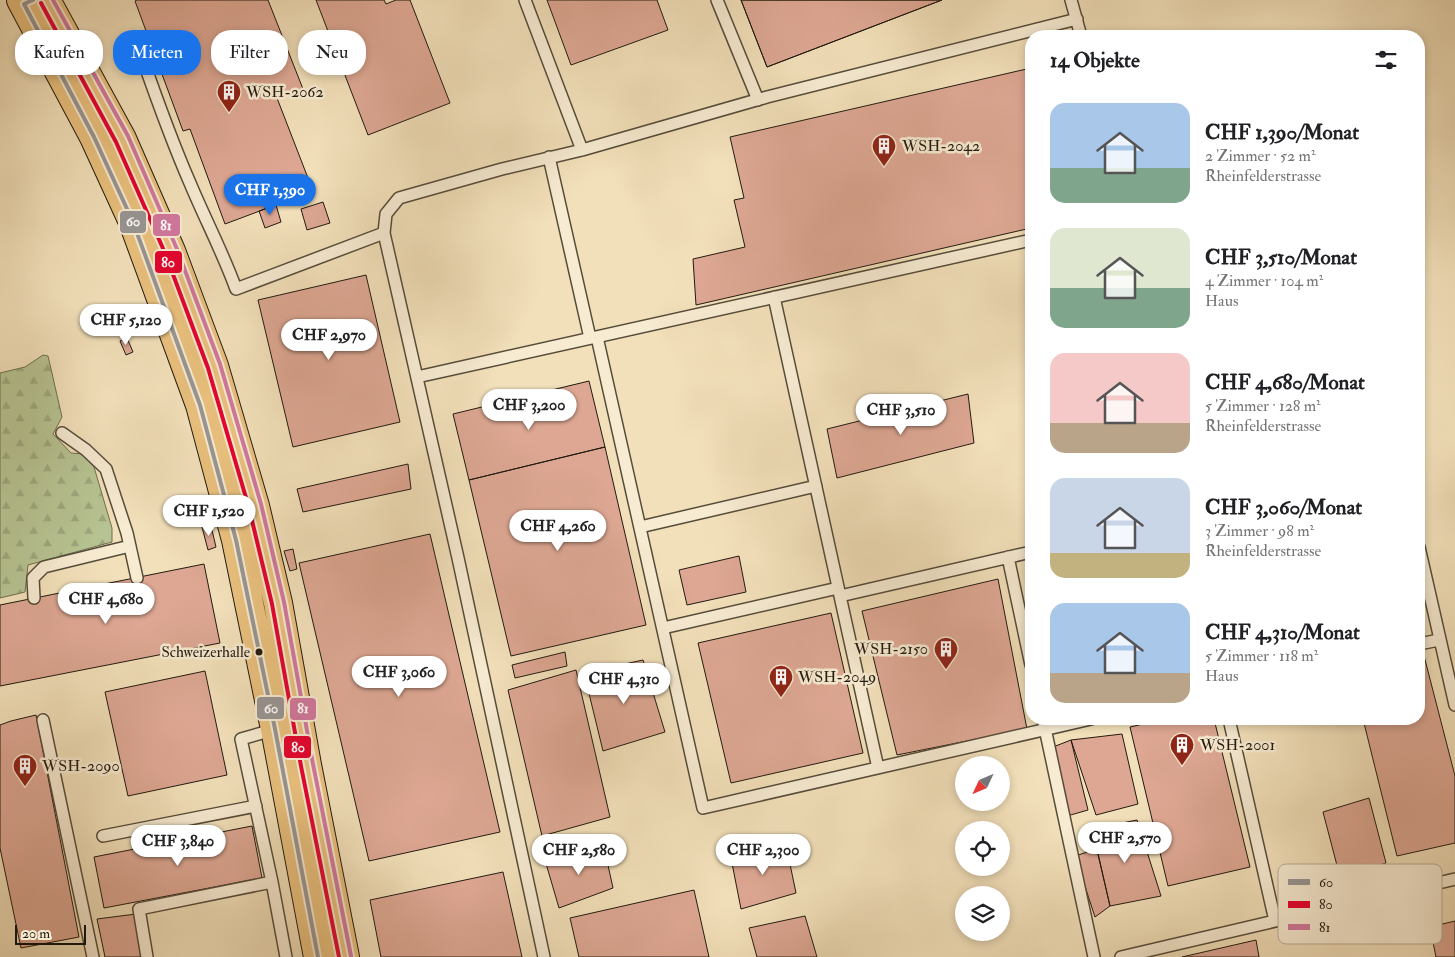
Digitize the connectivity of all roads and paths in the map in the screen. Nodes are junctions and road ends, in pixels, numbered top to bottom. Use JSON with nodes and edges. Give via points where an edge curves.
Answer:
{"nodes":[{"id":1,"x":21,"y":0,"type":"edge"},
{"id":2,"x":46,"y":0,"type":"edge"},
{"id":3,"x":526,"y":0,"type":"edge"},
{"id":4,"x":718,"y":0,"type":"edge"},
{"id":5,"x":1071,"y":0,"type":"edge"},
{"id":6,"x":1077,"y":19,"type":"junction"},
{"id":7,"x":1034,"y":30,"type":"edge"},
{"id":8,"x":1080,"y":30,"type":"edge"},
{"id":9,"x":1025,"y":32,"type":"edge"},
{"id":10,"x":148,"y":75,"type":"edge"},
{"id":11,"x":758,"y":100,"type":"junction"},
{"id":12,"x":582,"y":150,"type":"junction"},
{"id":13,"x":549,"y":157,"type":"junction"},
{"id":14,"x":384,"y":233,"type":"junction"},
{"id":15,"x":1025,"y":241,"type":"edge"},
{"id":16,"x":774,"y":298,"type":"junction"},
{"id":17,"x":594,"y":337,"type":"junction"},
{"id":18,"x":417,"y":377,"type":"junction"},
{"id":19,"x":62,"y":433,"type":"dead end"},
{"id":20,"x":816,"y":486,"type":"junction"},
{"id":21,"x":640,"y":527,"type":"junction"},
{"id":22,"x":130,"y":546,"type":"junction"},
{"id":23,"x":1025,"y":553,"type":"edge"},
{"id":24,"x":1008,"y":557,"type":"junction"},
{"id":25,"x":1425,"y":574,"type":"edge"},
{"id":26,"x":137,"y":578,"type":"dead end"},
{"id":27,"x":839,"y":592,"type":"junction"},
{"id":28,"x":34,"y":598,"type":"dead end"},
{"id":29,"x":663,"y":628,"type":"junction"},
{"id":30,"x":1025,"y":636,"type":"edge"},
{"id":31,"x":1440,"y":640,"type":"junction"},
{"id":32,"x":1425,"y":643,"type":"edge"},
{"id":33,"x":1455,"y":705,"type":"edge"},
{"id":34,"x":43,"y":720,"type":"dead end"},
{"id":35,"x":1040,"y":725,"type":"edge"},
{"id":36,"x":1044,"y":725,"type":"edge"},
{"id":37,"x":1231,"y":725,"type":"edge"},
{"id":38,"x":287,"y":726,"type":"junction"},
{"id":39,"x":878,"y":768,"type":"junction"},
{"id":40,"x":256,"y":806,"type":"junction"},
{"id":41,"x":104,"y":836,"type":"dead end"},
{"id":42,"x":1455,"y":879,"type":"edge"},
{"id":43,"x":272,"y":882,"type":"junction"},
{"id":44,"x":1442,"y":882,"type":"edge"},
{"id":45,"x":1278,"y":920,"type":"edge"},
{"id":46,"x":1275,"y":921,"type":"junction"},
{"id":47,"x":92,"y":957,"type":"edge"},
{"id":48,"x":147,"y":957,"type":"edge"},
{"id":49,"x":286,"y":957,"type":"edge"},
{"id":50,"x":318,"y":957,"type":"edge"},
{"id":51,"x":345,"y":957,"type":"edge"},
{"id":52,"x":544,"y":957,"type":"edge"},
{"id":53,"x":1094,"y":957,"type":"edge"},
{"id":54,"x":1121,"y":957,"type":"edge"}],
"edges":[{"from":1,"to":38,"type":"main road","via":[[94,137],[133,222],[200,405]]},
{"from":2,"to":38,"type":"main road","via":[[122,139],[171,251],[214,366],[255,506],[278,603]]},
{"from":3,"to":12,"type":"lane"},
{"from":4,"to":11,"type":"lane"},
{"from":5,"to":6,"type":"lane"},
{"from":6,"to":7,"type":"lane"},
{"from":6,"to":8,"type":"lane"},
{"from":9,"to":11,"type":"lane"},
{"from":10,"to":14,"type":"lane","via":[[236,289]]},
{"from":11,"to":12,"type":"lane"},
{"from":12,"to":13,"type":"lane"},
{"from":13,"to":14,"type":"lane","via":[[399,198],[386,214]]},
{"from":13,"to":17,"type":"lane"},
{"from":14,"to":18,"type":"lane"},
{"from":15,"to":16,"type":"lane"},
{"from":16,"to":17,"type":"lane"},
{"from":16,"to":20,"type":"lane"},
{"from":17,"to":18,"type":"lane"},
{"from":17,"to":21,"type":"lane"},
{"from":18,"to":52,"type":"lane"},
{"from":19,"to":22,"type":"lane","via":[[106,469]]},
{"from":20,"to":21,"type":"lane"},
{"from":20,"to":27,"type":"lane"},
{"from":21,"to":29,"type":"lane"},
{"from":22,"to":26,"type":"lane"},
{"from":22,"to":28,"type":"lane","via":[[44,567],[32,578]]},
{"from":23,"to":24,"type":"lane"},
{"from":24,"to":27,"type":"lane"},
{"from":24,"to":30,"type":"lane"},
{"from":25,"to":31,"type":"lane"},
{"from":27,"to":29,"type":"lane"},
{"from":27,"to":39,"type":"lane"},
{"from":29,"to":39,"type":"lane","via":[[703,808]]},
{"from":31,"to":32,"type":"lane"},
{"from":31,"to":33,"type":"lane"},
{"from":34,"to":47,"type":"lane"},
{"from":35,"to":39,"type":"lane"},
{"from":36,"to":53,"type":"lane"},
{"from":37,"to":46,"type":"lane"},
{"from":38,"to":40,"type":"lane","via":[[241,739]]},
{"from":38,"to":50,"type":"main road"},
{"from":38,"to":51,"type":"main road"},
{"from":40,"to":41,"type":"lane"},
{"from":40,"to":43,"type":"lane"},
{"from":42,"to":44,"type":"lane"},
{"from":43,"to":48,"type":"lane","via":[[139,910]]},
{"from":43,"to":49,"type":"lane"},
{"from":45,"to":46,"type":"lane"},
{"from":46,"to":54,"type":"lane"}]}
